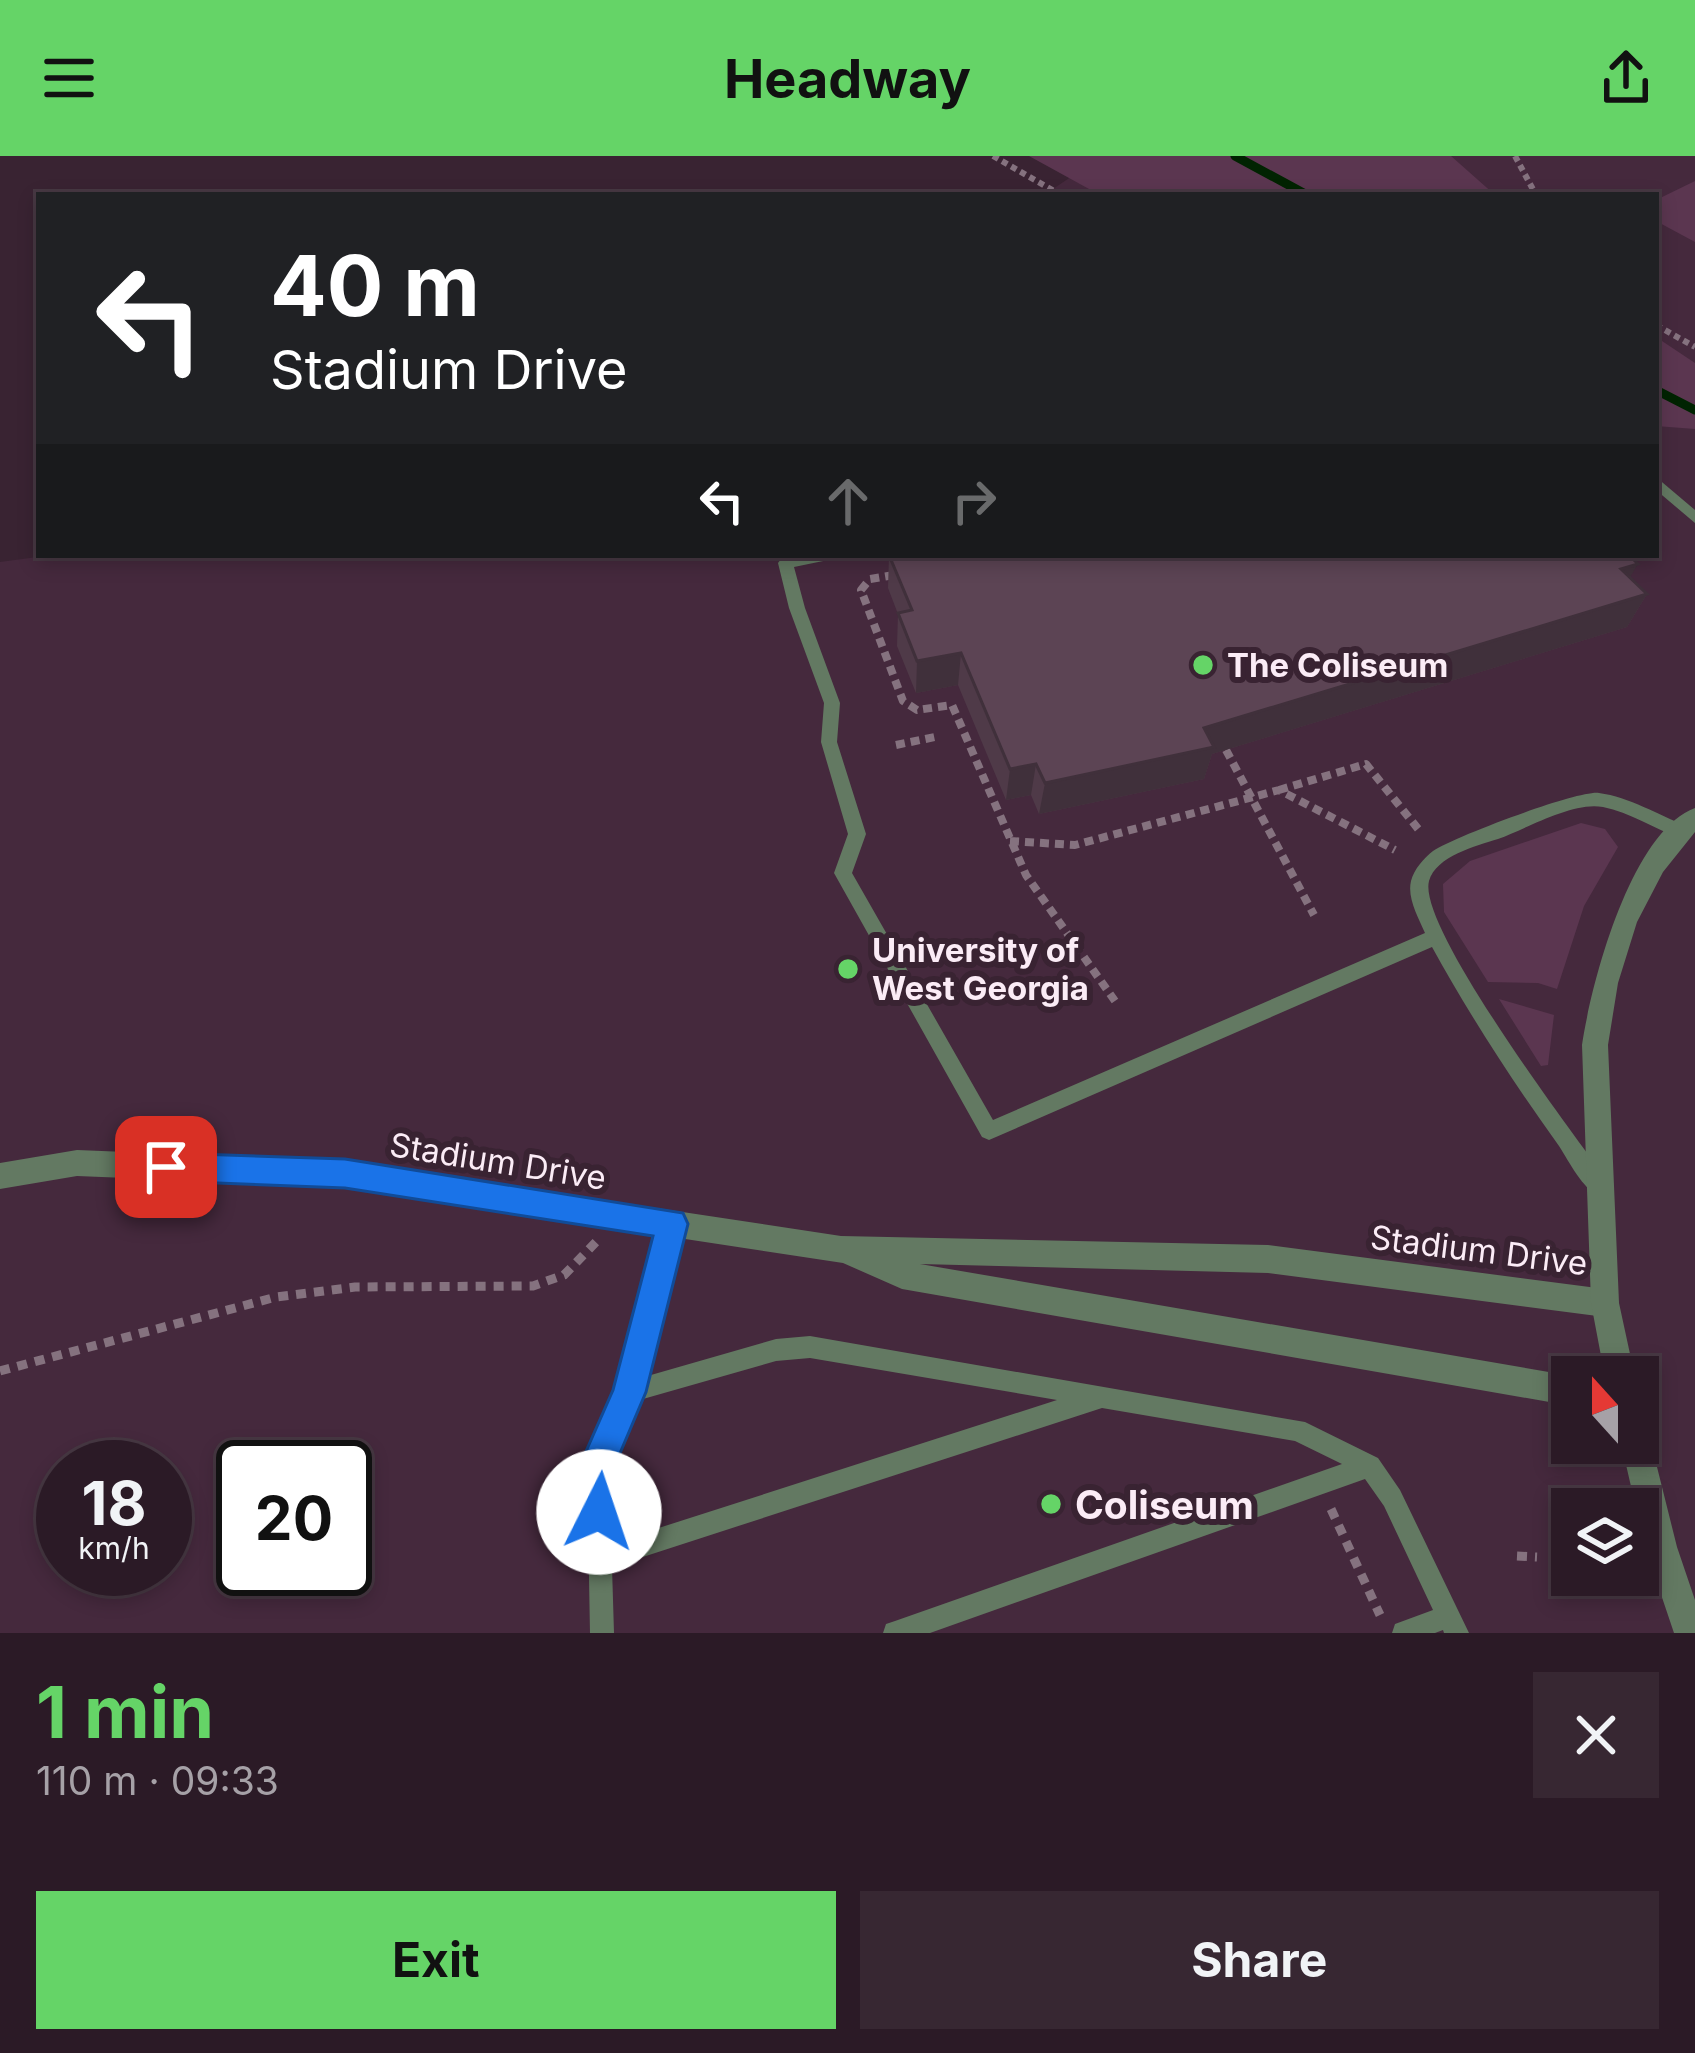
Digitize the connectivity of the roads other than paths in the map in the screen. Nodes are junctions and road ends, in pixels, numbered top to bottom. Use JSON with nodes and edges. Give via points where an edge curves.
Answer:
{"nodes":[{"id":1,"x":1659,"y":485,"type":"edge"},
{"id":2,"x":1695,"y":518,"type":"edge"},
{"id":3,"x":812,"y":558,"type":"edge"},
{"id":4,"x":1687,"y":824,"type":"edge"},
{"id":5,"x":1436,"y":938,"type":"junction"},
{"id":6,"x":0,"y":1176,"type":"edge"},
{"id":7,"x":1600,"y":1187,"type":"junction"},
{"id":8,"x":672,"y":1224,"type":"junction"},
{"id":9,"x":841,"y":1250,"type":"junction"},
{"id":10,"x":1605,"y":1303,"type":"junction"},
{"id":11,"x":1616,"y":1356,"type":"edge"},
{"id":12,"x":1551,"y":1387,"type":"edge"},
{"id":13,"x":629,"y":1392,"type":"junction"},
{"id":14,"x":1100,"y":1398,"type":"junction"},
{"id":15,"x":1641,"y":1464,"type":"edge"},
{"id":16,"x":1370,"y":1466,"type":"junction"},
{"id":17,"x":600,"y":1559,"type":"junction"},
{"id":18,"x":1452,"y":1624,"type":"edge"},
{"id":19,"x":602,"y":1633,"type":"edge"},
{"id":20,"x":895,"y":1633,"type":"edge"},
{"id":21,"x":1404,"y":1633,"type":"edge"},
{"id":22,"x":1690,"y":1633,"type":"edge"}],
"edges":[{"from":1,"to":2,"type":"lane"},
{"from":3,"to":5,"type":"lane","via":[[786,563],[832,703],[829,742],[857,834],[843,874],[989,1131]]},
{"from":4,"to":5,"type":"lane","via":[[1594,799],[1465,843],[1432,861],[1419,881],[1417,901]]},
{"from":4,"to":7,"type":"street","via":[[1627,915],[1598,1014]]},
{"from":5,"to":7,"type":"lane"},
{"from":6,"to":8,"type":"street","name":"Stadium Drive","via":[[77,1163],[345,1174]]},
{"from":7,"to":10,"type":"street"},
{"from":8,"to":9,"type":"street","name":"Stadium Drive"},
{"from":8,"to":13,"type":"lane"},
{"from":9,"to":10,"type":"street","name":"Stadium Drive","via":[[1268,1259]]},
{"from":9,"to":12,"type":"street","name":"Stadium Drive","via":[[902,1274]]},
{"from":10,"to":11,"type":"street"},
{"from":13,"to":14,"type":"lane","via":[[810,1347]]},
{"from":13,"to":17,"type":"lane","via":[[598,1465]]},
{"from":14,"to":16,"type":"lane","via":[[1298,1430]]},
{"from":14,"to":17,"type":"lane"},
{"from":15,"to":22,"type":"street"},
{"from":16,"to":18,"type":"lane"},
{"from":16,"to":20,"type":"lane"},
{"from":17,"to":19,"type":"lane"},
{"from":18,"to":21,"type":"lane"}]}
